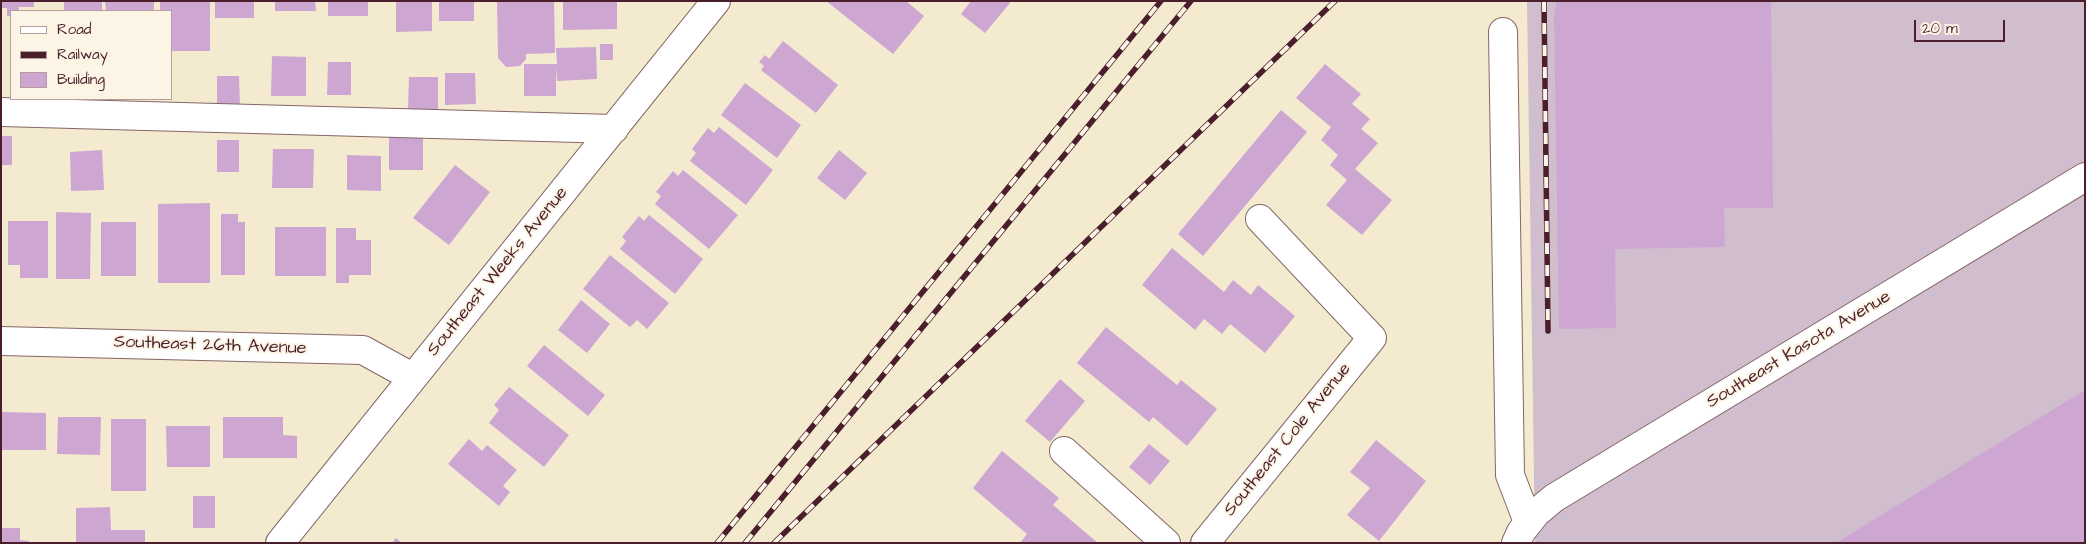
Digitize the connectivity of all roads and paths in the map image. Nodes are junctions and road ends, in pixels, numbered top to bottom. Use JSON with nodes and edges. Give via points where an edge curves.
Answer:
{"nodes":[{"id":1,"x":716,"y":1,"type":"edge"},
{"id":2,"x":1503,"y":32,"type":"dead end"},
{"id":3,"x":1,"y":112,"type":"edge"},
{"id":4,"x":614,"y":129,"type":"junction"},
{"id":5,"x":2085,"y":176,"type":"edge"},
{"id":6,"x":1260,"y":219,"type":"dead end"},
{"id":7,"x":1,"y":341,"type":"edge"},
{"id":8,"x":412,"y":377,"type":"junction"},
{"id":9,"x":1064,"y":451,"type":"dead end"},
{"id":10,"x":1522,"y":532,"type":"edge"},
{"id":11,"x":280,"y":543,"type":"edge"},
{"id":12,"x":1166,"y":543,"type":"edge"},
{"id":13,"x":1205,"y":543,"type":"edge"}],
"edges":[{"from":1,"to":4,"type":"street","name":"Southeast Weeks Avenue"},
{"from":2,"to":10,"type":"street","via":[[1510,474]]},
{"from":3,"to":4,"type":"street"},
{"from":4,"to":8,"type":"street","name":"Southeast Weeks Avenue"},
{"from":5,"to":10,"type":"street","name":"Southeast Kasota Avenue","via":[[1554,498],[1536,513]]},
{"from":6,"to":13,"type":"street","name":"Southeast Cole Avenue","via":[[1372,338]]},
{"from":7,"to":8,"type":"street","name":"Southeast 26th Avenue","via":[[362,350]]},
{"from":8,"to":11,"type":"street","name":"Southeast Weeks Avenue"},
{"from":9,"to":12,"type":"street"}]}
